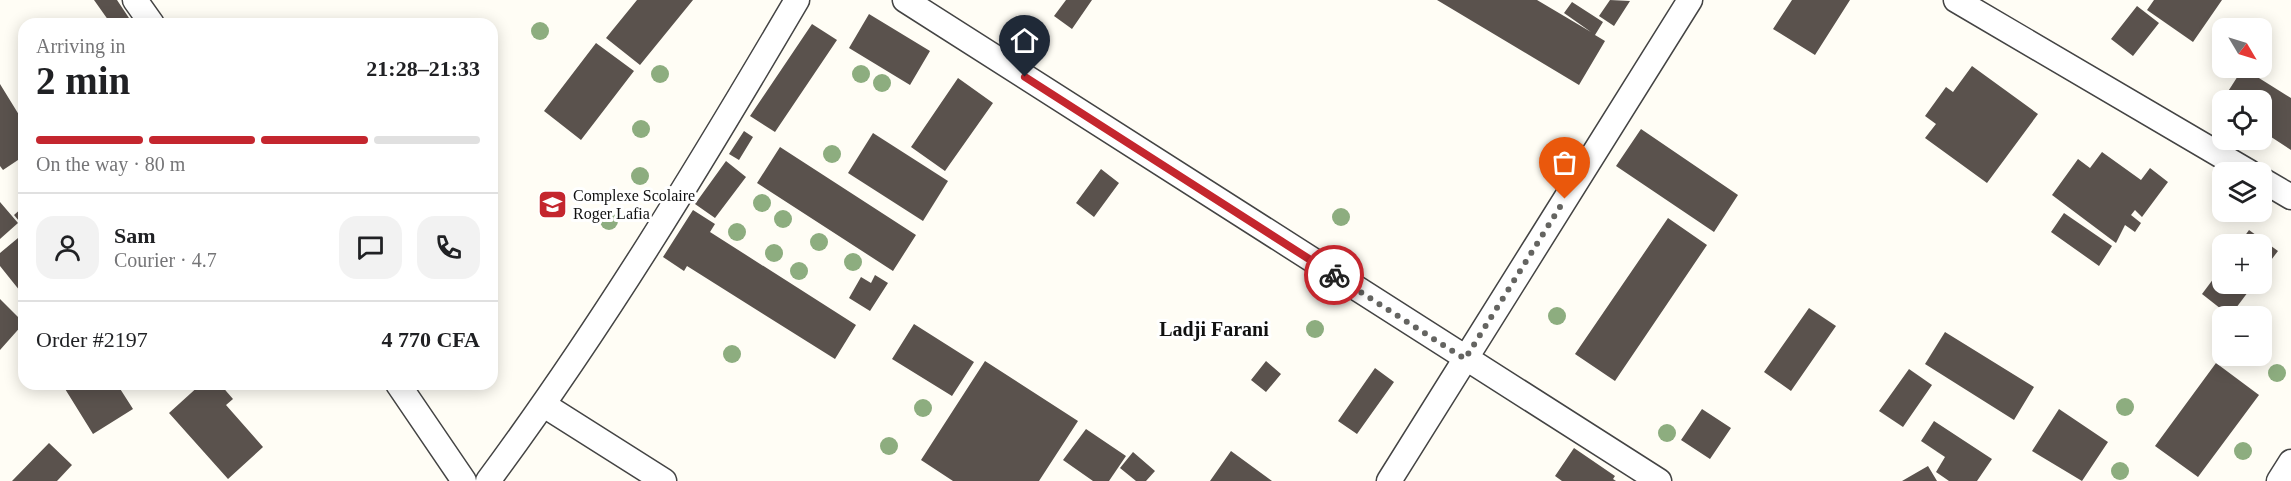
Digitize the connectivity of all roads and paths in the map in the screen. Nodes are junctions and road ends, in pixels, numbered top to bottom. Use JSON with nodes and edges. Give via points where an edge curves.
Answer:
{"nodes":[{"id":1,"x":135,"y":0,"type":"edge"},
{"id":2,"x":797,"y":0,"type":"edge"},
{"id":3,"x":905,"y":0,"type":"edge"},
{"id":4,"x":1690,"y":0,"type":"edge"},
{"id":5,"x":1956,"y":0,"type":"edge"},
{"id":6,"x":148,"y":18,"type":"edge"},
{"id":7,"x":2232,"y":162,"type":"edge"},
{"id":8,"x":2272,"y":186,"type":"edge"},
{"id":9,"x":2291,"y":197,"type":"edge"},
{"id":10,"x":1465,"y":359,"type":"junction"},
{"id":11,"x":402,"y":390,"type":"edge"},
{"id":12,"x":544,"y":405,"type":"junction"},
{"id":13,"x":2291,"y":462,"type":"edge"},
{"id":14,"x":464,"y":481,"type":"edge"},
{"id":15,"x":488,"y":481,"type":"edge"},
{"id":16,"x":664,"y":481,"type":"edge"},
{"id":17,"x":1389,"y":481,"type":"edge"},
{"id":18,"x":1659,"y":481,"type":"edge"},
{"id":19,"x":2279,"y":481,"type":"edge"}],
"edges":[{"from":1,"to":6,"type":"street"},
{"from":2,"to":12,"type":"street","via":[[688,184]]},
{"from":3,"to":10,"type":"street"},
{"from":4,"to":10,"type":"street"},
{"from":5,"to":7,"type":"street"},
{"from":8,"to":9,"type":"street"},
{"from":10,"to":17,"type":"street"},
{"from":10,"to":18,"type":"street"},
{"from":11,"to":14,"type":"street"},
{"from":12,"to":15,"type":"street"},
{"from":12,"to":16,"type":"street"},
{"from":13,"to":19,"type":"street"}]}
